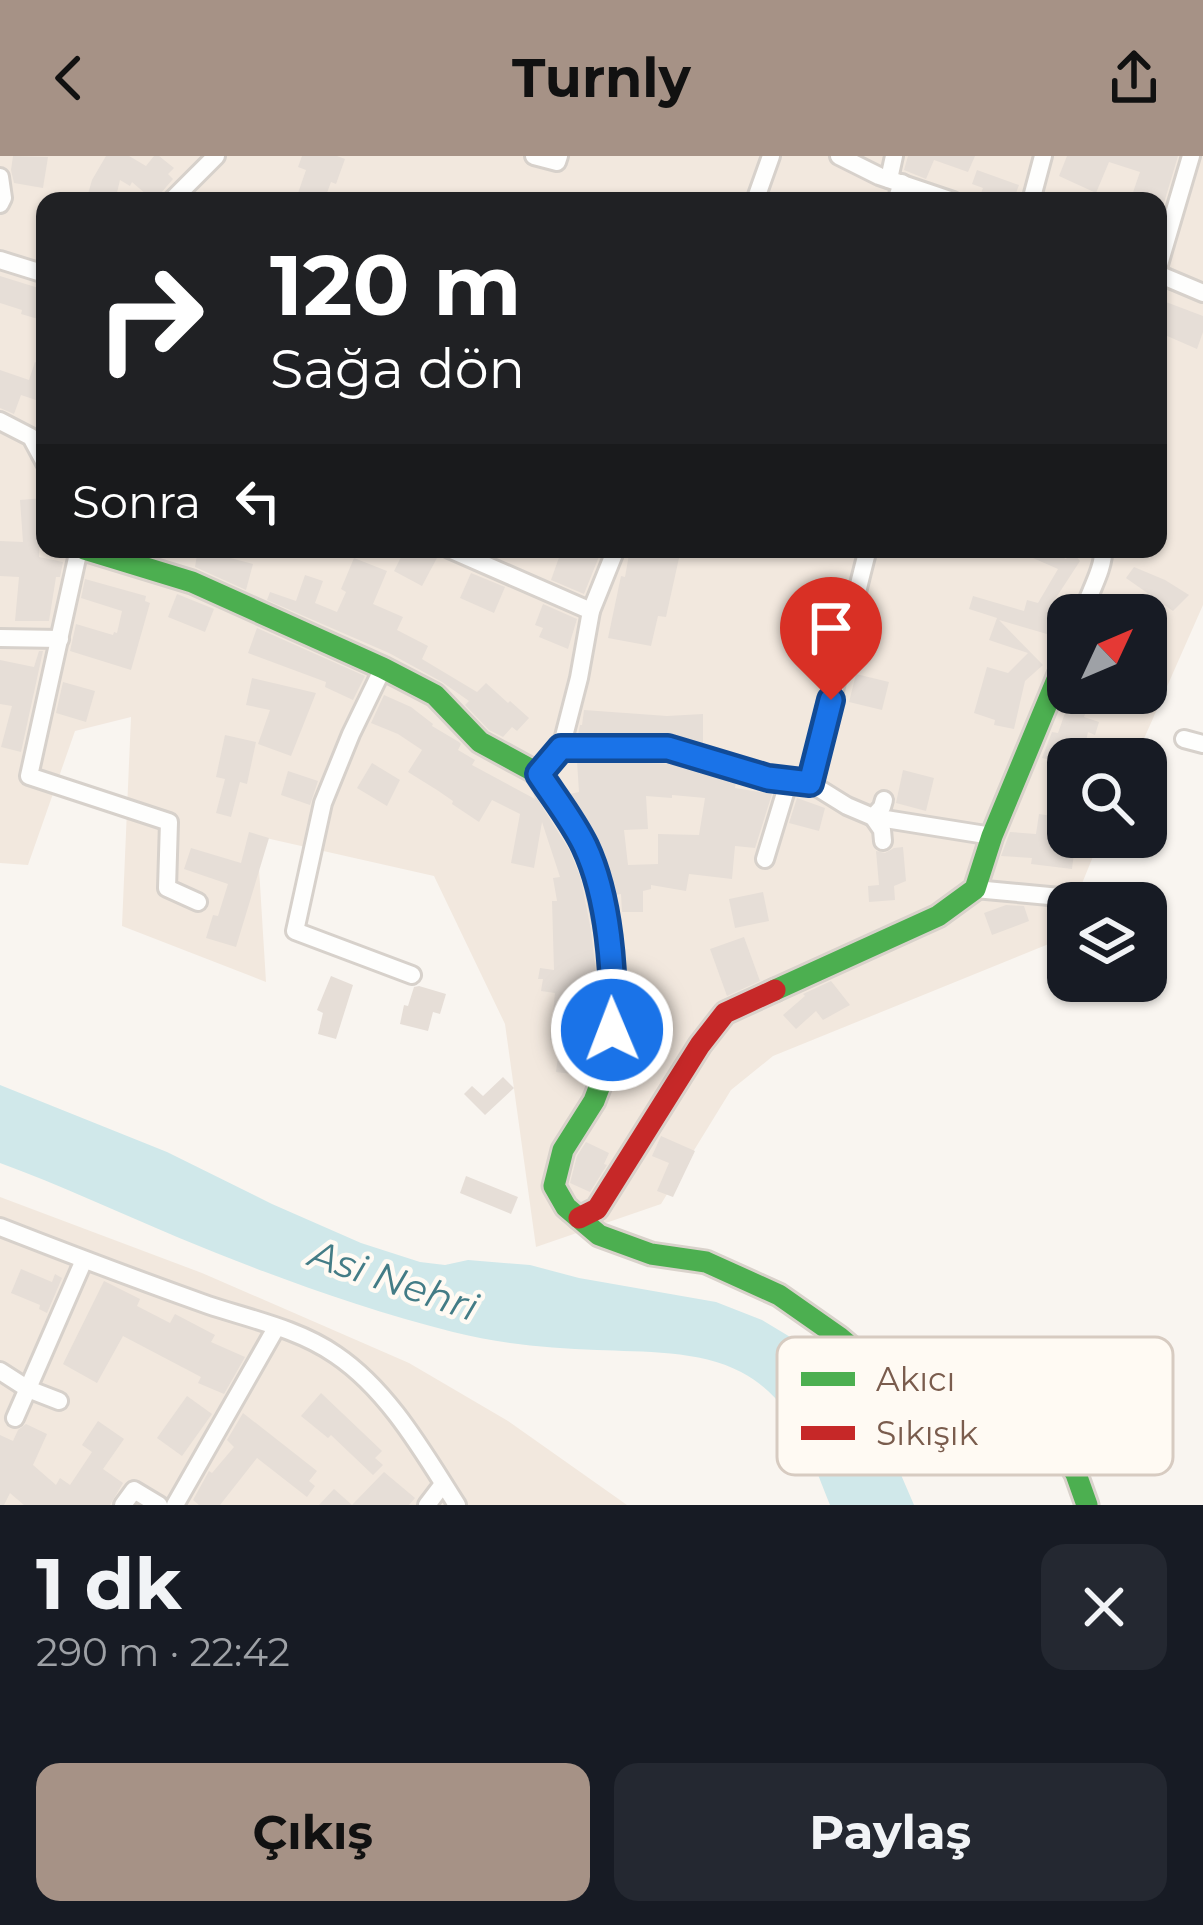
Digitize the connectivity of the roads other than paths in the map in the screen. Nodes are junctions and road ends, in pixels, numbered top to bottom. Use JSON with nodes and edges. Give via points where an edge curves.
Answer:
{"nodes":[{"id":1,"x":216,"y":156,"type":"edge"},
{"id":2,"x":534,"y":156,"type":"edge"},
{"id":3,"x":559,"y":156,"type":"edge"},
{"id":4,"x":771,"y":156,"type":"edge"},
{"id":5,"x":838,"y":156,"type":"edge"},
{"id":6,"x":894,"y":156,"type":"edge"},
{"id":7,"x":1043,"y":156,"type":"edge"},
{"id":8,"x":1191,"y":156,"type":"edge"},
{"id":9,"x":0,"y":177,"type":"edge"},
{"id":10,"x":895,"y":188,"type":"edge"},
{"id":11,"x":180,"y":192,"type":"edge"},
{"id":12,"x":758,"y":192,"type":"edge"},
{"id":13,"x":1033,"y":192,"type":"edge"},
{"id":14,"x":0,"y":204,"type":"edge"},
{"id":15,"x":1167,"y":240,"type":"edge"},
{"id":16,"x":0,"y":260,"type":"edge"},
{"id":17,"x":36,"y":271,"type":"edge"},
{"id":18,"x":1167,"y":275,"type":"edge"},
{"id":19,"x":1203,"y":293,"type":"edge"},
{"id":20,"x":0,"y":422,"type":"edge"},
{"id":21,"x":36,"y":445,"type":"edge"},
{"id":22,"x":80,"y":558,"type":"edge"},
{"id":23,"x":108,"y":558,"type":"edge"},
{"id":24,"x":469,"y":558,"type":"edge"},
{"id":25,"x":612,"y":558,"type":"edge"},
{"id":26,"x":866,"y":558,"type":"edge"},
{"id":27,"x":1104,"y":558,"type":"edge"},
{"id":28,"x":1089,"y":594,"type":"edge"},
{"id":29,"x":591,"y":611,"type":"junction"},
{"id":30,"x":0,"y":638,"type":"edge"},
{"id":31,"x":60,"y":639,"type":"junction"},
{"id":32,"x":383,"y":668,"type":"junction"},
{"id":33,"x":1047,"y":704,"type":"edge"},
{"id":34,"x":561,"y":748,"type":"junction"},
{"id":35,"x":539,"y":774,"type":"junction"},
{"id":36,"x":789,"y":780,"type":"junction"},
{"id":37,"x":810,"y":783,"type":"junction"},
{"id":38,"x":884,"y":800,"type":"dead end"},
{"id":39,"x":873,"y":817,"type":"junction"},
{"id":40,"x":992,"y":836,"type":"junction"},
{"id":41,"x":883,"y":841,"type":"dead end"},
{"id":42,"x":765,"y":859,"type":"dead end"},
{"id":43,"x":975,"y":889,"type":"junction"},
{"id":44,"x":1047,"y":896,"type":"edge"},
{"id":45,"x":198,"y":902,"type":"dead end"},
{"id":46,"x":412,"y":976,"type":"dead end"},
{"id":47,"x":580,"y":1218,"type":"junction"},
{"id":48,"x":0,"y":1227,"type":"edge"},
{"id":49,"x":84,"y":1260,"type":"junction"},
{"id":50,"x":276,"y":1328,"type":"junction"},
{"id":51,"x":839,"y":1337,"type":"edge"},
{"id":52,"x":0,"y":1371,"type":"edge"},
{"id":53,"x":28,"y":1389,"type":"junction"},
{"id":54,"x":59,"y":1401,"type":"dead end"},
{"id":55,"x":15,"y":1418,"type":"dead end"},
{"id":56,"x":1076,"y":1475,"type":"edge"},
{"id":57,"x":443,"y":1484,"type":"junction"},
{"id":58,"x":123,"y":1505,"type":"edge"},
{"id":59,"x":159,"y":1505,"type":"edge"},
{"id":60,"x":175,"y":1505,"type":"edge"},
{"id":61,"x":427,"y":1505,"type":"edge"},
{"id":62,"x":457,"y":1505,"type":"edge"},
{"id":63,"x":1088,"y":1505,"type":"edge"}],
"edges":[{"from":1,"to":11,"type":"street"},
{"from":2,"to":3,"type":"street"},
{"from":4,"to":12,"type":"street"},
{"from":5,"to":10,"type":"street"},
{"from":6,"to":10,"type":"street"},
{"from":7,"to":13,"type":"street"},
{"from":8,"to":15,"type":"street"},
{"from":9,"to":14,"type":"street"},
{"from":16,"to":17,"type":"street"},
{"from":18,"to":19,"type":"street"},
{"from":20,"to":21,"type":"street"},
{"from":22,"to":31,"type":"street"},
{"from":23,"to":32,"type":"street","via":[[192,582]]},
{"from":24,"to":29,"type":"street"},
{"from":25,"to":29,"type":"street"},
{"from":26,"to":37,"type":"street"},
{"from":27,"to":28,"type":"street"},
{"from":29,"to":34,"type":"street"},
{"from":30,"to":31,"type":"street"},
{"from":31,"to":45,"type":"street","via":[[29,776],[169,822],[167,887]]},
{"from":32,"to":35,"type":"street","via":[[436,695],[480,742]]},
{"from":32,"to":46,"type":"street","via":[[323,803],[295,932]]},
{"from":33,"to":40,"type":"street"},
{"from":34,"to":35,"type":"street"},
{"from":34,"to":36,"type":"street","via":[[668,748]]},
{"from":35,"to":47,"type":"street","via":[[596,875],[614,1000],[610,1059],[563,1150],[554,1186]]},
{"from":36,"to":37,"type":"street"},
{"from":36,"to":42,"type":"street"},
{"from":37,"to":39,"type":"street"},
{"from":38,"to":39,"type":"street"},
{"from":39,"to":40,"type":"street"},
{"from":39,"to":41,"type":"street"},
{"from":40,"to":43,"type":"street"},
{"from":43,"to":44,"type":"street"},
{"from":43,"to":47,"type":"street","via":[[938,916],[725,1013],[596,1209]]},
{"from":47,"to":51,"type":"street","via":[[599,1235],[706,1262],[778,1295]]},
{"from":48,"to":49,"type":"street"},
{"from":49,"to":50,"type":"street"},
{"from":49,"to":53,"type":"street"},
{"from":50,"to":57,"type":"street","via":[[307,1337],[369,1382]]},
{"from":50,"to":60,"type":"street"},
{"from":52,"to":53,"type":"street"},
{"from":53,"to":54,"type":"street"},
{"from":53,"to":55,"type":"street"},
{"from":56,"to":63,"type":"street"},
{"from":57,"to":61,"type":"street"},
{"from":57,"to":62,"type":"street"},
{"from":58,"to":59,"type":"street","via":[[134,1490]]}]}
